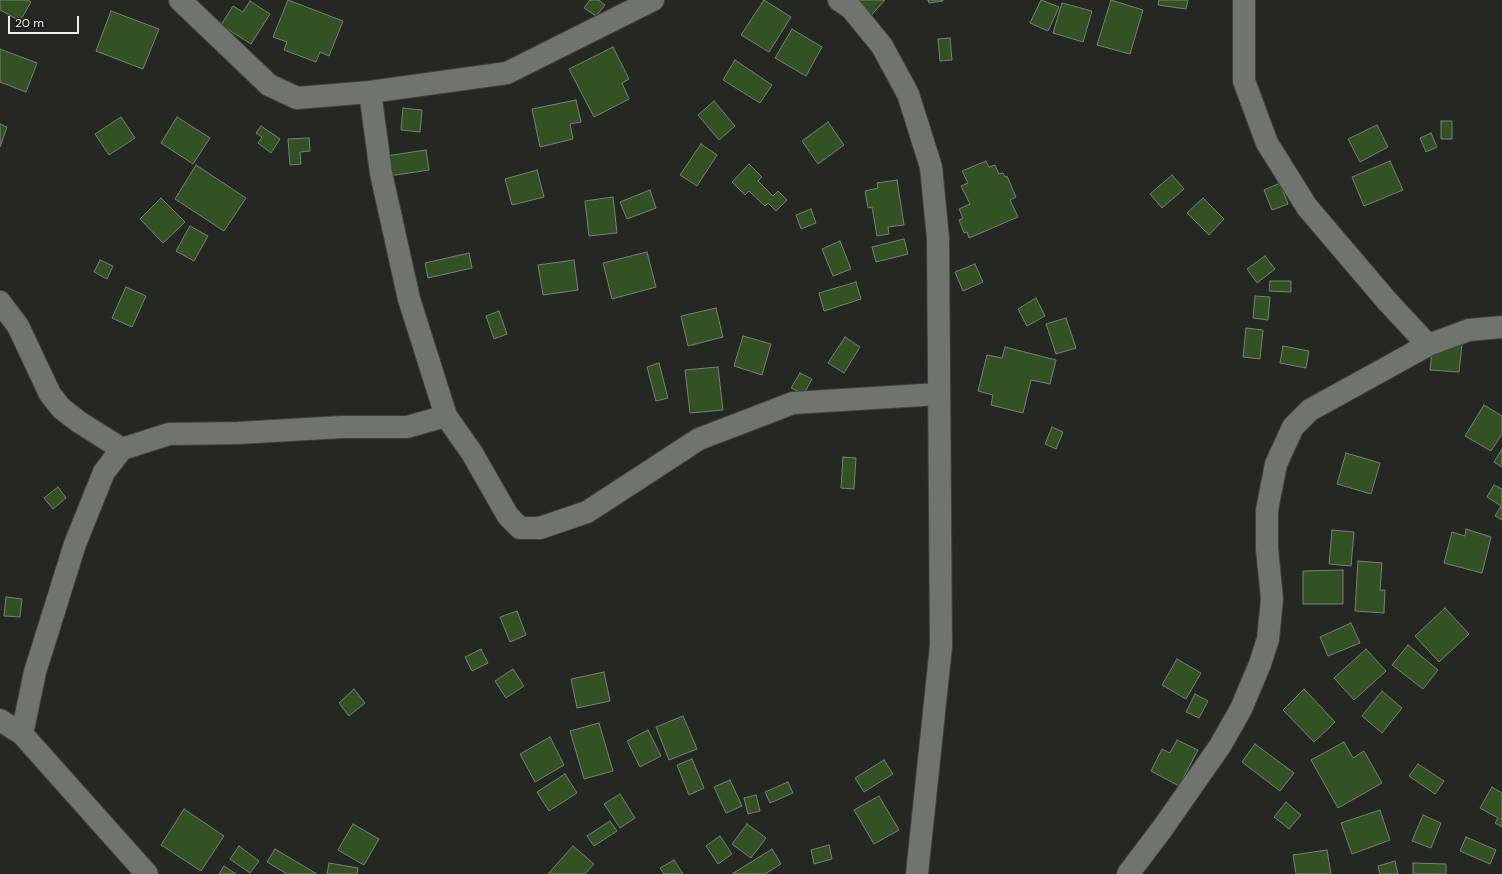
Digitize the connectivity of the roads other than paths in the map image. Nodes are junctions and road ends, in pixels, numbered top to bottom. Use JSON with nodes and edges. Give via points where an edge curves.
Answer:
{"nodes":[{"id":1,"x":653,"y":0,"type":"edge"},
{"id":2,"x":839,"y":0,"type":"edge"},
{"id":3,"x":1244,"y":0,"type":"edge"},
{"id":4,"x":184,"y":2,"type":"edge"},
{"id":5,"x":370,"y":92,"type":"junction"},
{"id":6,"x":0,"y":302,"type":"edge"},
{"id":7,"x":1502,"y":327,"type":"edge"},
{"id":8,"x":1428,"y":345,"type":"junction"},
{"id":9,"x":939,"y":394,"type":"junction"},
{"id":10,"x":446,"y":416,"type":"junction"},
{"id":11,"x":122,"y":449,"type":"junction"},
{"id":12,"x":0,"y":720,"type":"edge"},
{"id":13,"x":22,"y":734,"type":"junction"},
{"id":14,"x":147,"y":874,"type":"edge"},
{"id":15,"x":917,"y":874,"type":"edge"},
{"id":16,"x":1128,"y":874,"type":"edge"}],
"edges":[{"from":1,"to":5,"type":"street","via":[[507,73]]},
{"from":2,"to":9,"type":"street","via":[[851,8],[882,46],[908,94],[931,167],[938,238]]},
{"from":3,"to":8,"type":"street","via":[[1244,81],[1267,143],[1307,207]]},
{"from":4,"to":5,"type":"street","via":[[269,85],[297,98]]},
{"from":5,"to":10,"type":"street","via":[[381,173],[410,299]]},
{"from":6,"to":11,"type":"street","via":[[18,326],[50,394],[61,408]]},
{"from":7,"to":8,"type":"street","via":[[1469,330]]},
{"from":8,"to":16,"type":"street","via":[[1310,410],[1293,427],[1276,464],[1267,510],[1267,549],[1272,599],[1268,639],[1260,664],[1241,709],[1220,746]]},
{"from":9,"to":10,"type":"street","via":[[793,403],[699,439],[587,512],[540,528],[520,528],[508,516],[472,453]]},
{"from":9,"to":15,"type":"street","via":[[941,646]]},
{"from":10,"to":11,"type":"street","via":[[407,427],[169,434]]},
{"from":11,"to":13,"type":"street","via":[[104,472],[75,544],[35,672]]},
{"from":12,"to":13,"type":"street"},
{"from":13,"to":14,"type":"street"}]}
